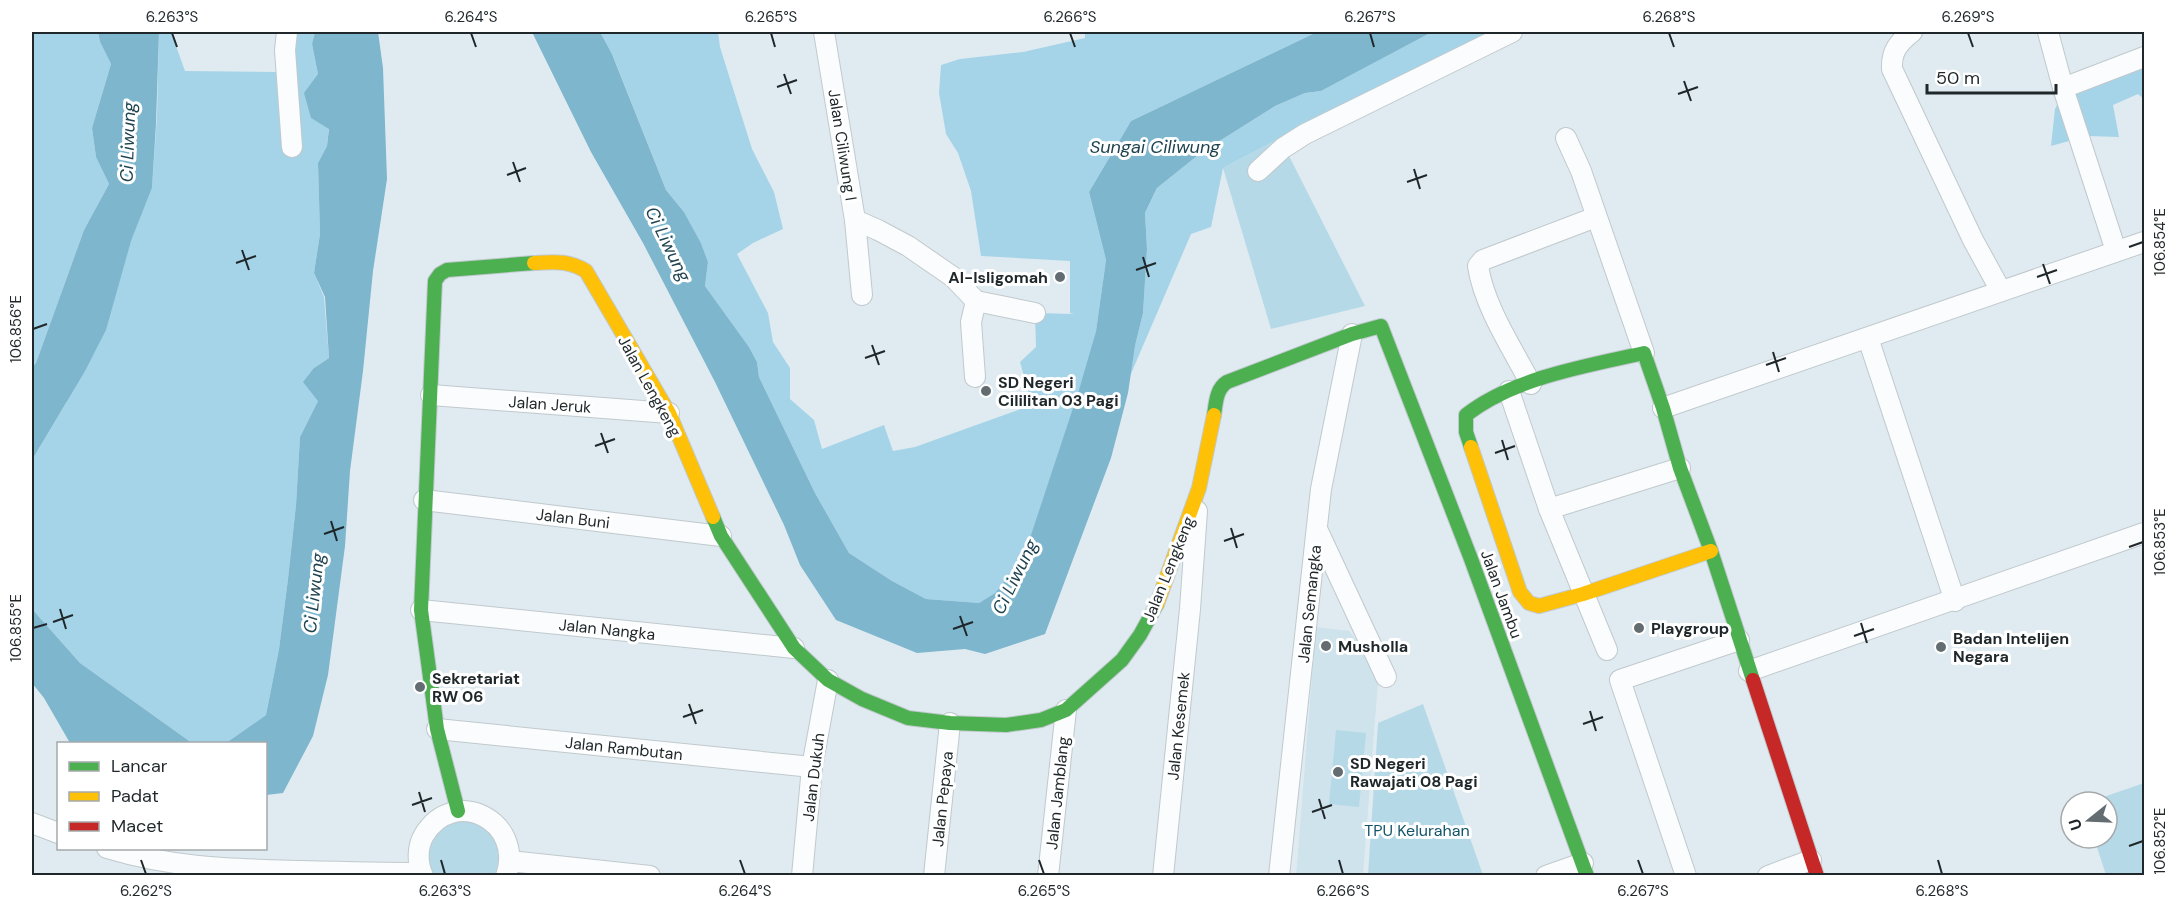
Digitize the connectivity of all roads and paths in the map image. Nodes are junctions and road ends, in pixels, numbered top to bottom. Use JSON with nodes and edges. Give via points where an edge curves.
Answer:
{"nodes":[{"id":1,"x":287,"y":32,"type":"edge"},
{"id":2,"x":824,"y":32,"type":"edge"},
{"id":3,"x":1512,"y":32,"type":"edge"},
{"id":4,"x":1912,"y":32,"type":"edge"},
{"id":5,"x":2048,"y":32,"type":"edge"},
{"id":6,"x":2145,"y":57,"type":"edge"},
{"id":7,"x":2063,"y":88,"type":"junction"},
{"id":8,"x":1566,"y":138,"type":"dead end"},
{"id":9,"x":292,"y":147,"type":"dead end"},
{"id":10,"x":1257,"y":171,"type":"dead end"},
{"id":11,"x":1596,"y":217,"type":"junction"},
{"id":12,"x":855,"y":220,"type":"junction"},
{"id":13,"x":2145,"y":242,"type":"edge"},
{"id":14,"x":2116,"y":251,"type":"junction"},
{"id":15,"x":2001,"y":291,"type":"junction"},
{"id":16,"x":862,"y":295,"type":"dead end"},
{"id":17,"x":976,"y":301,"type":"junction"},
{"id":18,"x":1035,"y":313,"type":"dead end"},
{"id":19,"x":1381,"y":326,"type":"joint"},
{"id":20,"x":1352,"y":334,"type":"junction"},
{"id":21,"x":1868,"y":338,"type":"junction"},
{"id":22,"x":1644,"y":353,"type":"junction"},
{"id":23,"x":975,"y":376,"type":"dead end"},
{"id":24,"x":1532,"y":384,"type":"junction"},
{"id":25,"x":1509,"y":391,"type":"junction"},
{"id":26,"x":431,"y":395,"type":"junction"},
{"id":27,"x":1663,"y":408,"type":"junction"},
{"id":28,"x":669,"y":413,"type":"junction"},
{"id":29,"x":1680,"y":468,"type":"junction"},
{"id":30,"x":1199,"y":489,"type":"junction"},
{"id":31,"x":424,"y":500,"type":"junction"},
{"id":32,"x":1549,"y":509,"type":"junction"},
{"id":33,"x":1317,"y":529,"type":"junction"},
{"id":34,"x":2145,"y":533,"type":"edge"},
{"id":35,"x":721,"y":536,"type":"junction"},
{"id":36,"x":1711,"y":551,"type":"junction"},
{"id":37,"x":1582,"y":594,"type":"junction"},
{"id":38,"x":1955,"y":601,"type":"junction"},
{"id":39,"x":1158,"y":602,"type":"junction"},
{"id":40,"x":1190,"y":609,"type":"junction"},
{"id":41,"x":421,"y":610,"type":"junction"},
{"id":42,"x":1739,"y":640,"type":"junction"},
{"id":43,"x":794,"y":648,"type":"junction"},
{"id":44,"x":1607,"y":650,"type":"dead end"},
{"id":45,"x":1749,"y":671,"type":"junction"},
{"id":46,"x":1386,"y":677,"type":"dead end"},
{"id":47,"x":828,"y":680,"type":"junction"},
{"id":48,"x":1066,"y":710,"type":"junction"},
{"id":49,"x":950,"y":723,"type":"junction"},
{"id":50,"x":437,"y":729,"type":"junction"},
{"id":51,"x":812,"y":767,"type":"junction"},
{"id":52,"x":458,"y":812,"type":"junction"},
{"id":53,"x":32,"y":823,"type":"edge"},
{"id":54,"x":57,"y":833,"type":"edge"},
{"id":55,"x":111,"y":850,"type":"edge"},
{"id":56,"x":508,"y":868,"type":"edge"},
{"id":57,"x":1814,"y":868,"type":"edge"},
{"id":58,"x":1585,"y":869,"type":"edge"},
{"id":59,"x":188,"y":871,"type":"edge"},
{"id":60,"x":417,"y":874,"type":"edge"},
{"id":61,"x":650,"y":876,"type":"edge"},
{"id":62,"x":802,"y":876,"type":"edge"},
{"id":63,"x":934,"y":876,"type":"edge"},
{"id":64,"x":1048,"y":876,"type":"edge"},
{"id":65,"x":1163,"y":876,"type":"edge"},
{"id":66,"x":1279,"y":876,"type":"edge"},
{"id":67,"x":1546,"y":876,"type":"edge"},
{"id":68,"x":1686,"y":876,"type":"edge"},
{"id":69,"x":1768,"y":876,"type":"edge"}],
"edges":[{"from":1,"to":9,"type":"street"},
{"from":2,"to":12,"type":"street","name":"Jalan Ciliwung I"},
{"from":3,"to":10,"type":"street","via":[[1305,134]]},
{"from":4,"to":15,"type":"street","via":[[1894,50],[1892,69]]},
{"from":5,"to":7,"type":"street"},
{"from":6,"to":7,"type":"street"},
{"from":7,"to":14,"type":"street"},
{"from":8,"to":11,"type":"street"},
{"from":11,"to":22,"type":"street"},
{"from":11,"to":24,"type":"street","via":[[1484,260],[1478,266],[1491,306]]},
{"from":12,"to":16,"type":"street"},
{"from":12,"to":17,"type":"street","name":"Jalan Ciliwung I","via":[[908,246],[953,277]]},
{"from":13,"to":14,"type":"street"},
{"from":14,"to":15,"type":"street"},
{"from":15,"to":21,"type":"street"},
{"from":17,"to":18,"type":"street"},
{"from":17,"to":23,"type":"street","via":[[972,322]]},
{"from":19,"to":20,"type":"street","name":"Jalan Lengkeng"},
{"from":19,"to":58,"type":"street","name":"Jalan Jambu"},
{"from":20,"to":30,"type":"street","name":"Jalan Lengkeng","via":[[1221,386]]},
{"from":20,"to":33,"type":"street","name":"Jalan Semangka","via":[[1321,489]]},
{"from":21,"to":27,"type":"street"},
{"from":21,"to":38,"type":"street"},
{"from":22,"to":24,"type":"street"},
{"from":22,"to":27,"type":"street"},
{"from":24,"to":25,"type":"street"},
{"from":25,"to":32,"type":"street"},
{"from":25,"to":37,"type":"street","via":[[1474,407],[1466,415],[1465,424],[1520,592],[1529,603],[1539,606]]},
{"from":26,"to":28,"type":"street","name":"Jalan Jeruk"},
{"from":26,"to":28,"type":"street","name":"Jalan Lengkeng","via":[[435,281],[440,274],[447,270],[561,261],[586,271]]},
{"from":26,"to":31,"type":"street","name":"Jalan Lengkeng"},
{"from":27,"to":29,"type":"street"},
{"from":28,"to":35,"type":"street","name":"Jalan Lengkeng"},
{"from":29,"to":32,"type":"street"},
{"from":29,"to":36,"type":"street"},
{"from":30,"to":39,"type":"street","name":"Jalan Lengkeng"},
{"from":30,"to":40,"type":"street","name":"Jalan Lengkeng"},
{"from":31,"to":35,"type":"street","name":"Jalan Buni"},
{"from":31,"to":41,"type":"street","name":"Jalan Lengkeng"},
{"from":32,"to":37,"type":"street"},
{"from":33,"to":46,"type":"street"},
{"from":33,"to":66,"type":"street","name":"Jalan Semangka"},
{"from":34,"to":38,"type":"street"},
{"from":35,"to":43,"type":"street","name":"Jalan Lengkeng"},
{"from":36,"to":37,"type":"street"},
{"from":36,"to":42,"type":"street"},
{"from":37,"to":44,"type":"street"},
{"from":38,"to":45,"type":"street"},
{"from":39,"to":40,"type":"street"},
{"from":39,"to":48,"type":"street","name":"Jalan Lengkeng","via":[[1122,660]]},
{"from":40,"to":65,"type":"street","name":"Jalan Kesemek"},
{"from":41,"to":43,"type":"street","name":"Jalan Nangka"},
{"from":41,"to":50,"type":"street","name":"Jalan Lengkeng"},
{"from":42,"to":45,"type":"street"},
{"from":42,"to":68,"type":"street","via":[[1620,680]]},
{"from":43,"to":47,"type":"street","name":"Jalan Lengkeng"},
{"from":45,"to":57,"type":"street"},
{"from":47,"to":49,"type":"street","name":"Jalan Lengkeng","via":[[908,718]]},
{"from":47,"to":51,"type":"street","name":"Jalan Dukuh"},
{"from":48,"to":49,"type":"street","name":"Jalan Lengkeng","via":[[1041,720],[1006,725]]},
{"from":48,"to":64,"type":"street","name":"Jalan Jamblang"},
{"from":49,"to":63,"type":"street","name":"Jalan Pepaya"},
{"from":50,"to":51,"type":"street","name":"Jalan Rambutan"},
{"from":50,"to":52,"type":"street","name":"Jalan Lengkeng"},
{"from":51,"to":62,"type":"street","name":"Jalan Dukuh"},
{"from":52,"to":56,"type":"street","via":[[474,812],[501,830],[508,845]]},
{"from":52,"to":60,"type":"street","via":[[442,816],[429,827],[421,841]]},
{"from":53,"to":54,"type":"street"},
{"from":55,"to":59,"type":"street"},
{"from":56,"to":61,"type":"street"},
{"from":57,"to":69,"type":"street"},
{"from":58,"to":67,"type":"street"},
{"from":59,"to":60,"type":"street"}]}
